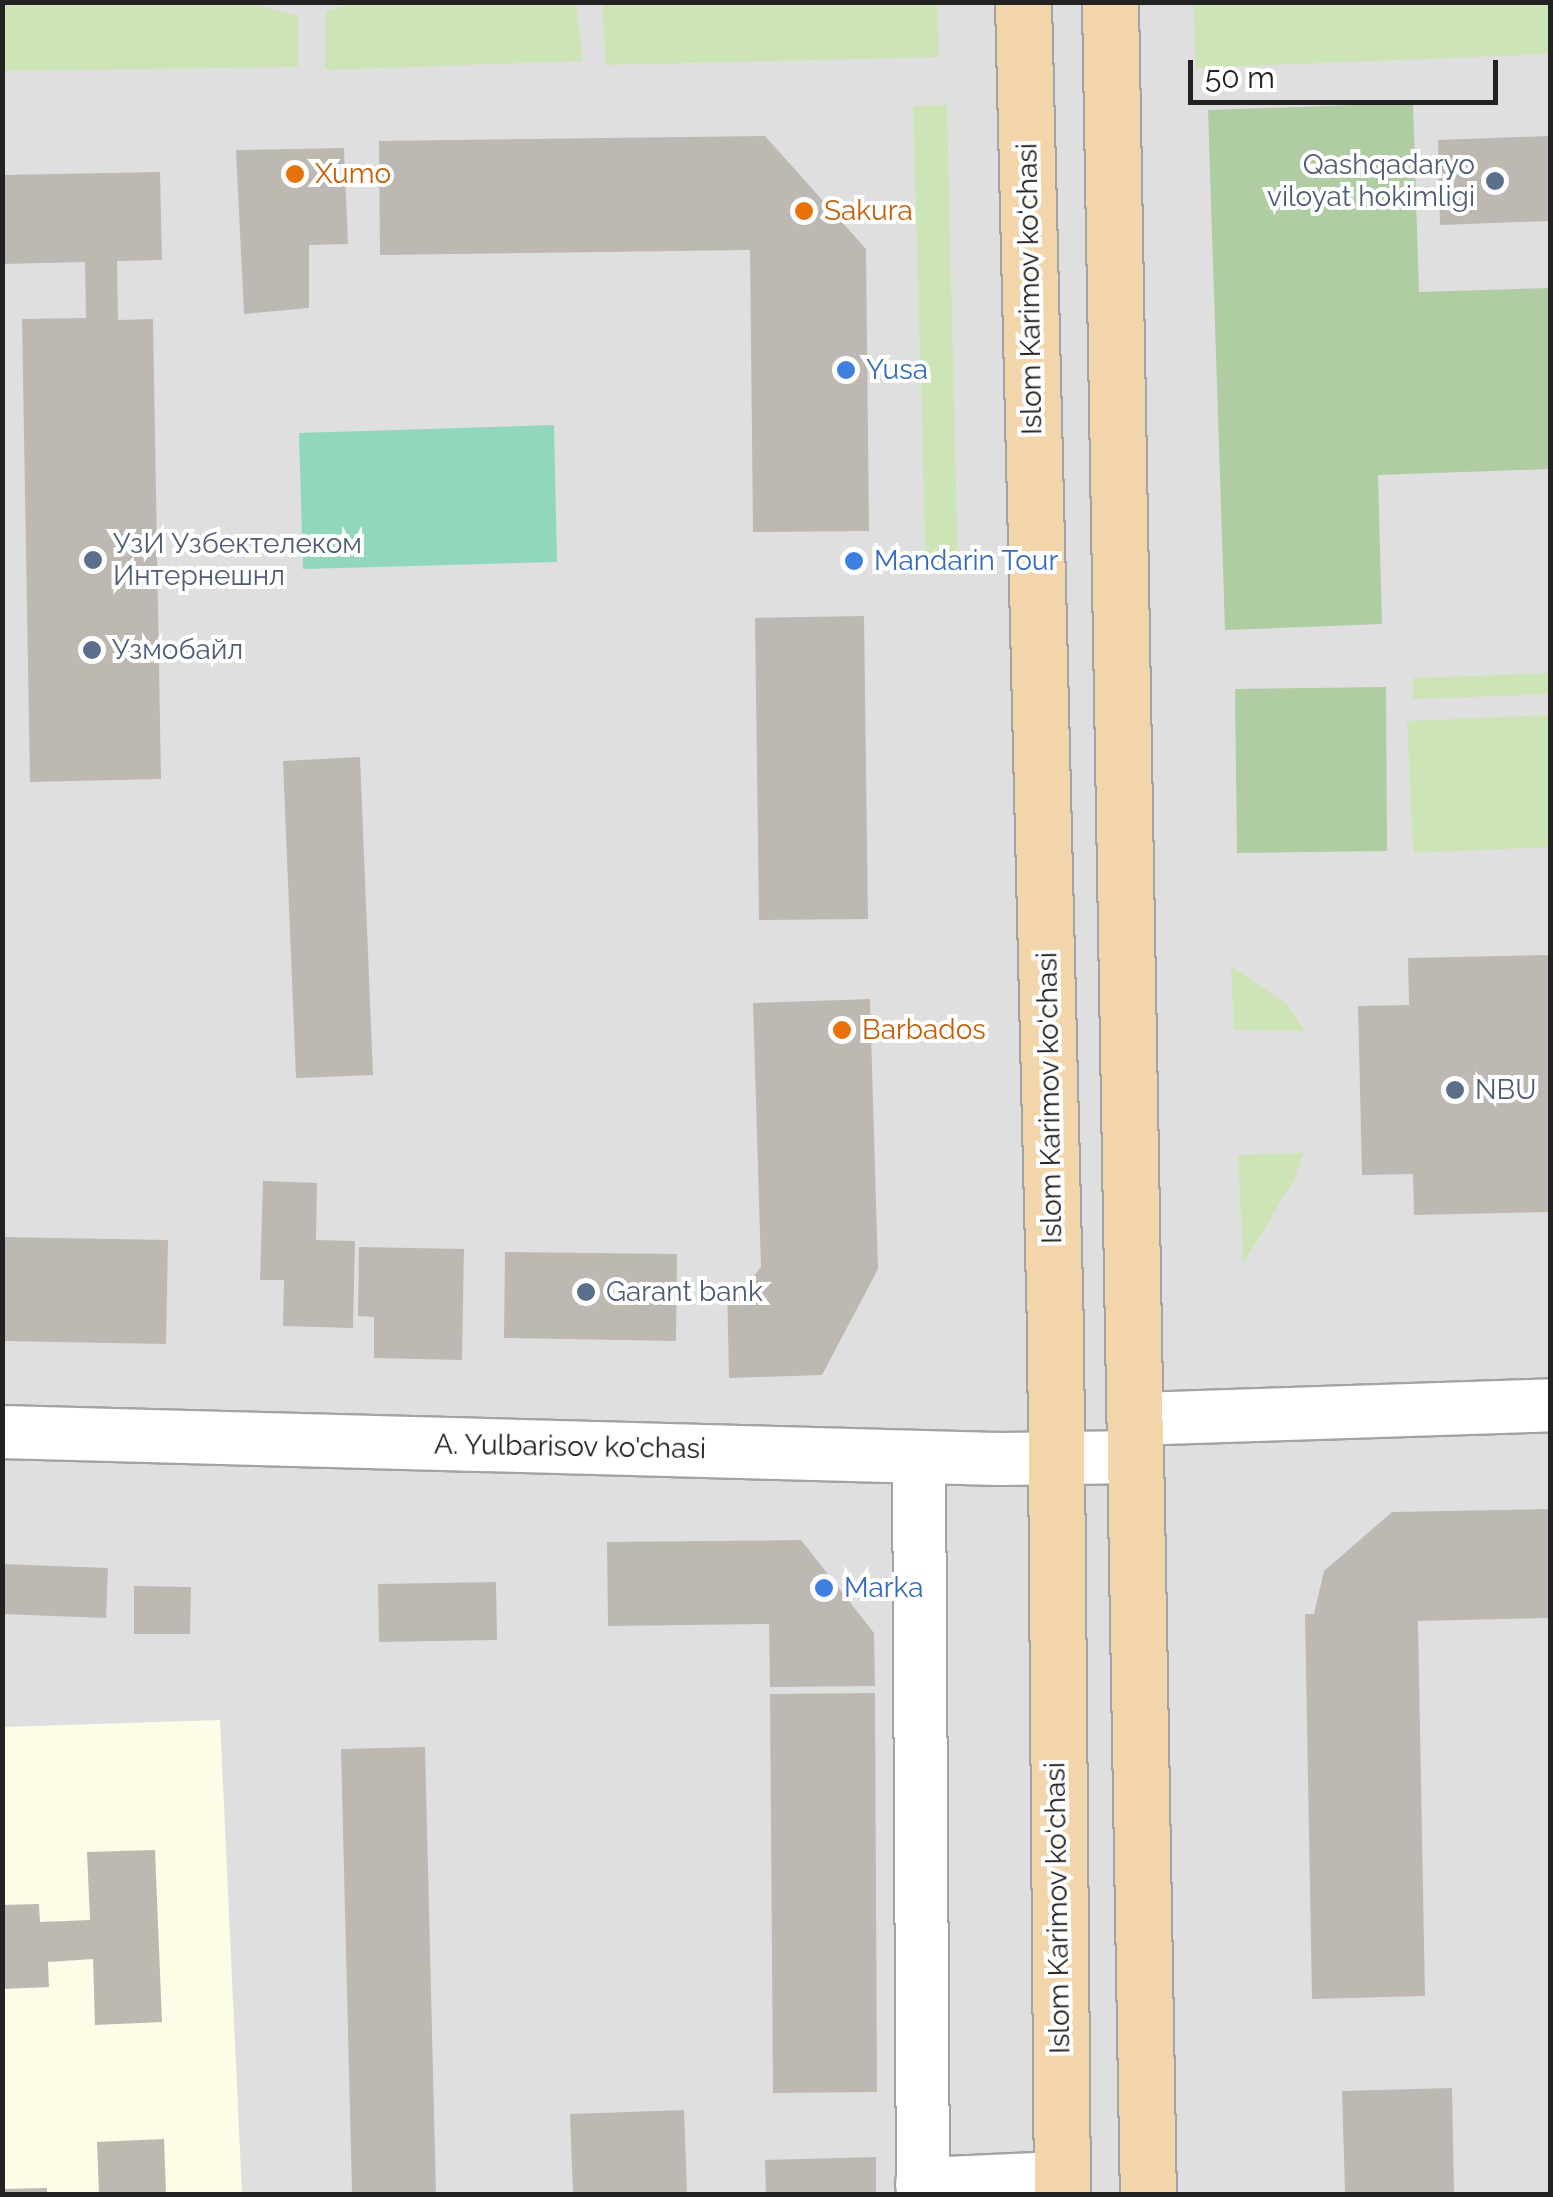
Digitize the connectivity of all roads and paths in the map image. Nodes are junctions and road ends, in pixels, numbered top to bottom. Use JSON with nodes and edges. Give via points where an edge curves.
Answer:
{"nodes":[{"id":1,"x":1023,"y":2,"type":"edge"},
{"id":2,"x":1110,"y":2,"type":"edge"},
{"id":3,"x":1550,"y":1405,"type":"edge"},
{"id":4,"x":2,"y":1432,"type":"edge"},
{"id":5,"x":1136,"y":1438,"type":"junction"},
{"id":6,"x":919,"y":1458,"type":"junction"},
{"id":7,"x":1055,"y":1458,"type":"junction"},
{"id":8,"x":1062,"y":2186,"type":"edge"},
{"id":9,"x":923,"y":2189,"type":"edge"},
{"id":10,"x":1148,"y":2194,"type":"edge"}],
"edges":[{"from":1,"to":7,"type":"main road","name":"Islom Karimov ko‘chasi"},
{"from":2,"to":5,"type":"main road"},
{"from":3,"to":5,"type":"street","name":"A. Yulbarisov ko'chasi"},
{"from":4,"to":6,"type":"street","name":"A. Yulbarisov ko'chasi"},
{"from":5,"to":7,"type":"street","name":"A. Yulbarisov ko'chasi"},
{"from":5,"to":10,"type":"main road"},
{"from":6,"to":7,"type":"street","name":"A. Yulbarisov ko'chasi"},
{"from":6,"to":9,"type":"street"},
{"from":7,"to":8,"type":"main road","name":"Islom Karimov ko‘chasi"},
{"from":8,"to":9,"type":"street"}]}
